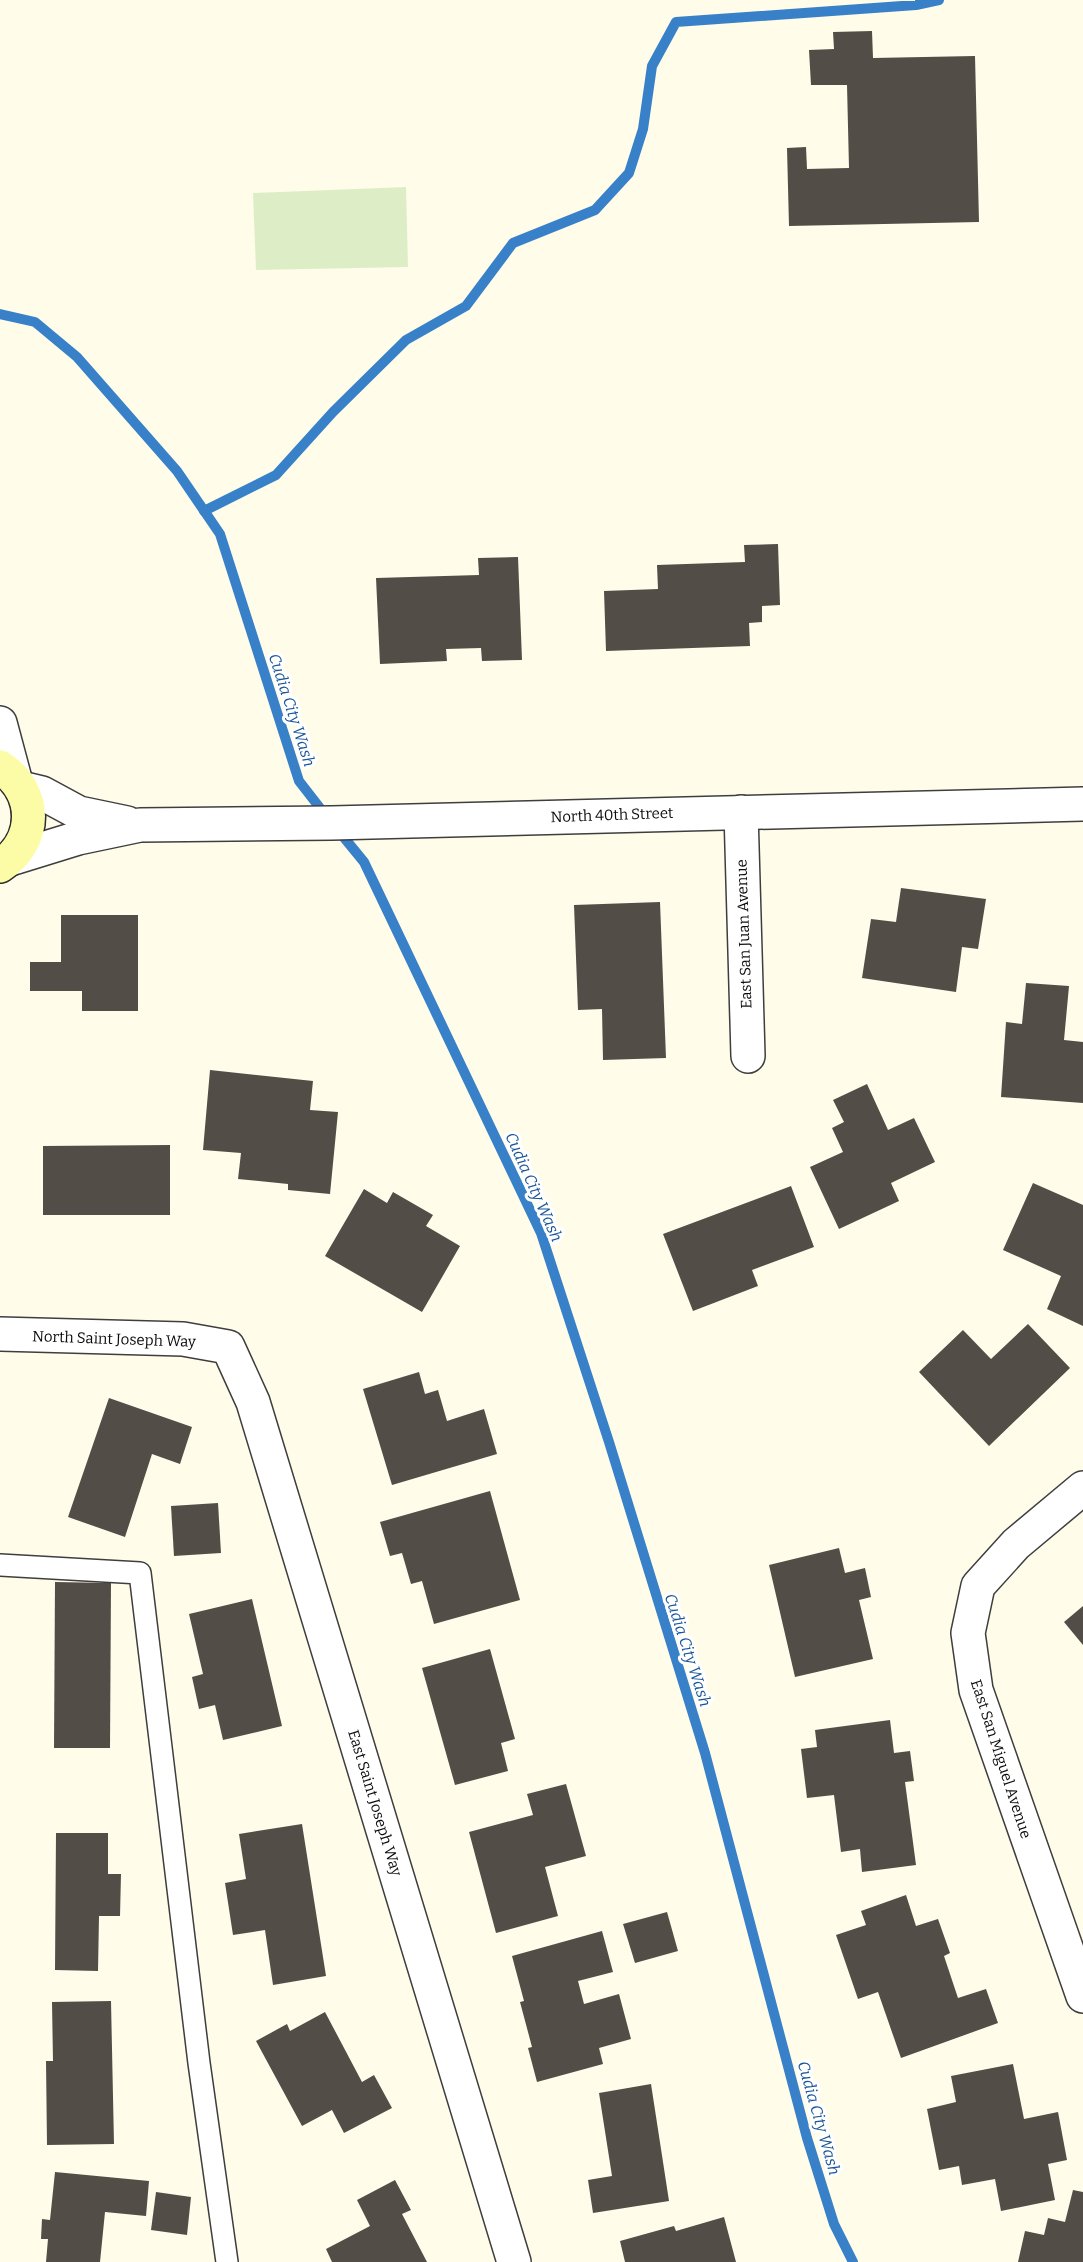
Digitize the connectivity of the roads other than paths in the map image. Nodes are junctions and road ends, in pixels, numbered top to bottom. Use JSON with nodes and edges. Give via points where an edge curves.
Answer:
{"nodes":[{"id":1,"x":0,"y":723,"type":"edge"},
{"id":2,"x":12,"y":778,"type":"edge"},
{"id":3,"x":1083,"y":804,"type":"edge"},
{"id":4,"x":741,"y":812,"type":"junction"},
{"id":5,"x":140,"y":825,"type":"junction"},
{"id":6,"x":5,"y":863,"type":"edge"},
{"id":7,"x":748,"y":1056,"type":"dead end"},
{"id":8,"x":0,"y":1334,"type":"edge"},
{"id":9,"x":228,"y":1347,"type":"joint"},
{"id":10,"x":1083,"y":1488,"type":"edge"},
{"id":11,"x":0,"y":1565,"type":"edge"},
{"id":12,"x":1083,"y":1996,"type":"edge"},
{"id":13,"x":227,"y":2262,"type":"edge"},
{"id":14,"x":514,"y":2262,"type":"edge"}],
"edges":[{"from":1,"to":2,"type":"street"},
{"from":2,"to":5,"type":"street","name":"North 40th Street","via":[[79,813]]},
{"from":2,"to":6,"type":"main road","via":[[27,802],[29,818],[19,848]]},
{"from":3,"to":4,"type":"street","name":"North 40th Street"},
{"from":4,"to":5,"type":"street","name":"North 40th Street"},
{"from":4,"to":7,"type":"street","name":"East San Juan Avenue"},
{"from":5,"to":6,"type":"street","name":"North 40th Street","via":[[78,838]]},
{"from":8,"to":9,"type":"street","name":"North Saint Joseph Way","via":[[183,1339]]},
{"from":9,"to":14,"type":"street","name":"East Saint Joseph Way","via":[[253,1402]]},
{"from":10,"to":12,"type":"street","name":"East San Miguel Avenue","via":[[1016,1544],[978,1586],[968,1633],[976,1690]]},
{"from":11,"to":13,"type":"lane","via":[[140,1573]]}]}
